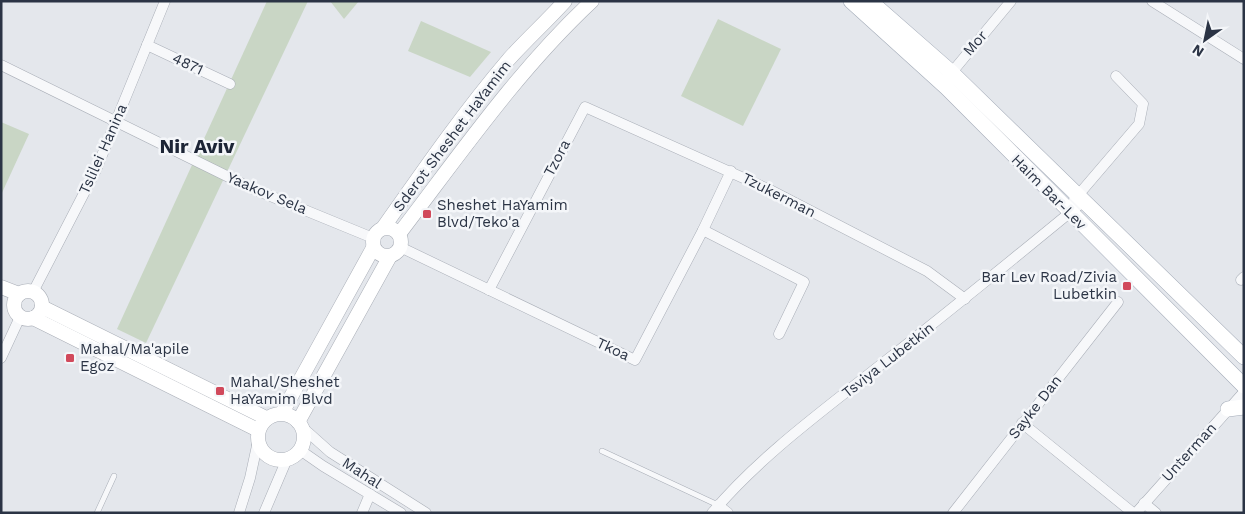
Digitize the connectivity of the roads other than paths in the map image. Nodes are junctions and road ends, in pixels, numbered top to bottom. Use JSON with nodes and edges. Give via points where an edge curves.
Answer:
{"nodes":[{"id":1,"x":165,"y":1,"type":"edge"},
{"id":2,"x":567,"y":1,"type":"edge"},
{"id":3,"x":592,"y":1,"type":"edge"},
{"id":4,"x":851,"y":1,"type":"edge"},
{"id":5,"x":870,"y":1,"type":"edge"},
{"id":6,"x":1011,"y":1,"type":"edge"},
{"id":7,"x":1152,"y":1,"type":"edge"},
{"id":8,"x":579,"y":13,"type":"junction"},
{"id":9,"x":147,"y":45,"type":"junction"},
{"id":10,"x":1244,"y":59,"type":"edge"},
{"id":11,"x":1,"y":65,"type":"edge"},
{"id":12,"x":951,"y":72,"type":"junction"},
{"id":13,"x":1116,"y":76,"type":"dead end"},
{"id":14,"x":230,"y":84,"type":"dead end"},
{"id":15,"x":947,"y":88,"type":"junction"},
{"id":16,"x":584,"y":106,"type":"joint"},
{"id":17,"x":116,"y":122,"type":"junction"},
{"id":18,"x":731,"y":171,"type":"junction"},
{"id":19,"x":1080,"y":198,"type":"junction"},
{"id":20,"x":1070,"y":213,"type":"junction"},
{"id":21,"x":703,"y":230,"type":"junction"},
{"id":22,"x":376,"y":238,"type":"junction"},
{"id":23,"x":396,"y":246,"type":"junction"},
{"id":24,"x":1,"y":287,"type":"edge"},
{"id":25,"x":489,"y":290,"type":"junction"},
{"id":26,"x":26,"y":293,"type":"junction"},
{"id":27,"x":965,"y":299,"type":"junction"},
{"id":28,"x":1118,"y":302,"type":"dead end"},
{"id":29,"x":22,"y":311,"type":"edge"},
{"id":30,"x":779,"y":334,"type":"dead end"},
{"id":31,"x":1244,"y":357,"type":"edge"},
{"id":32,"x":1,"y":358,"type":"edge"},
{"id":33,"x":1244,"y":386,"type":"edge"},
{"id":34,"x":1244,"y":392,"type":"edge"},
{"id":35,"x":1244,"y":407,"type":"edge"},
{"id":36,"x":1228,"y":409,"type":"junction"},
{"id":37,"x":282,"y":413,"type":"junction"},
{"id":38,"x":1022,"y":423,"type":"junction"},
{"id":39,"x":300,"y":424,"type":"junction"},
{"id":40,"x":261,"y":430,"type":"junction"},
{"id":41,"x":300,"y":450,"type":"junction"},
{"id":42,"x":602,"y":451,"type":"dead end"},
{"id":43,"x":287,"y":459,"type":"junction"},
{"id":44,"x":114,"y":476,"type":"dead end"},
{"id":45,"x":370,"y":494,"type":"junction"},
{"id":46,"x":1144,"y":503,"type":"junction"},
{"id":47,"x":715,"y":509,"type":"edge"},
{"id":48,"x":97,"y":513,"type":"edge"},
{"id":49,"x":239,"y":513,"type":"edge"},
{"id":50,"x":264,"y":513,"type":"edge"},
{"id":51,"x":362,"y":513,"type":"edge"},
{"id":52,"x":401,"y":513,"type":"edge"},
{"id":53,"x":426,"y":513,"type":"edge"},
{"id":54,"x":728,"y":513,"type":"edge"},
{"id":55,"x":953,"y":513,"type":"edge"},
{"id":56,"x":1135,"y":513,"type":"edge"},
{"id":57,"x":1156,"y":513,"type":"edge"}],
"edges":[{"from":1,"to":9,"type":"street","name":"Tslilei Hanina"},
{"from":2,"to":8,"type":"street"},
{"from":2,"to":22,"type":"street","name":"Sderot Sheshet HaYamim","via":[[480,95]]},
{"from":3,"to":8,"type":"street","name":"Sderot Sheshet HaYamim"},
{"from":4,"to":15,"type":"main road","name":"Haim Bar-Lev"},
{"from":5,"to":12,"type":"main road","name":"Haim Bar-Lev"},
{"from":6,"to":12,"type":"street","name":"Mor"},
{"from":7,"to":10,"type":"street"},
{"from":8,"to":23,"type":"street","name":"Sderot Sheshet HaYamim","via":[[530,64],[495,107]]},
{"from":9,"to":14,"type":"street","name":"4871"},
{"from":9,"to":17,"type":"street","name":"Tslilei Hanina"},
{"from":11,"to":17,"type":"street","name":"Yaakov Sela"},
{"from":12,"to":15,"type":"street","name":"Mor"},
{"from":12,"to":19,"type":"main road","name":"Haim Bar-Lev"},
{"from":13,"to":19,"type":"street","name":"Tsviya Lubetkin","via":[[1143,104],[1139,124]]},
{"from":15,"to":20,"type":"main road","name":"Haim Bar-Lev"},
{"from":16,"to":18,"type":"street","name":"Tzukerman"},
{"from":16,"to":25,"type":"street","name":"Tzora"},
{"from":17,"to":22,"type":"street","name":"Yaakov Sela","via":[[251,188]]},
{"from":17,"to":26,"type":"street","name":"Tslilei Hanina","via":[[96,170]]},
{"from":18,"to":21,"type":"street","name":"Tkoa"},
{"from":18,"to":27,"type":"street","name":"Tzukerman","via":[[927,271]]},
{"from":19,"to":20,"type":"street","name":"Tsviya Lubetkin"},
{"from":19,"to":31,"type":"main road","name":"Haim Bar-Lev"},
{"from":20,"to":27,"type":"street","name":"Tsviya Lubetkin"},
{"from":20,"to":33,"type":"main road","name":"Haim Bar-Lev"},
{"from":21,"to":25,"type":"street","name":"Tkoa","via":[[635,360]]},
{"from":21,"to":30,"type":"street","via":[[804,282]]},
{"from":22,"to":23,"type":"street","via":[[380,255]]},
{"from":22,"to":23,"type":"street","via":[[392,229]]},
{"from":22,"to":37,"type":"street","name":"Sderot Sheshet HaYamim"},
{"from":23,"to":25,"type":"street","name":"Tkoa"},
{"from":23,"to":39,"type":"street","name":"Sderot Sheshet HaYamim"},
{"from":24,"to":26,"type":"street"},
{"from":26,"to":29,"type":"street","via":[[14,301]]},
{"from":26,"to":29,"type":"street","via":[[40,298]]},
{"from":27,"to":47,"type":"street","name":"Tsviya Lubetkin","via":[[783,442]]},
{"from":28,"to":38,"type":"street","name":"Sayke Dan"},
{"from":29,"to":32,"type":"street"},
{"from":29,"to":40,"type":"street"},
{"from":34,"to":36,"type":"street","name":"Unterman"},
{"from":35,"to":36,"type":"main road"},
{"from":36,"to":46,"type":"street","name":"Unterman"},
{"from":37,"to":39,"type":"street"},
{"from":37,"to":40,"type":"street"},
{"from":38,"to":55,"type":"street","name":"Sayke Dan"},
{"from":38,"to":56,"type":"street"},
{"from":39,"to":41,"type":"street","via":[[304,443]]},
{"from":39,"to":53,"type":"street","name":"Mahal","via":[[330,452]]},
{"from":40,"to":43,"type":"street","via":[[265,454]]},
{"from":40,"to":49,"type":"street"},
{"from":41,"to":43,"type":"street"},
{"from":41,"to":45,"type":"street","name":"Mahal"},
{"from":42,"to":47,"type":"lane"},
{"from":43,"to":50,"type":"street"},
{"from":44,"to":48,"type":"lane"},
{"from":45,"to":51,"type":"street"},
{"from":45,"to":52,"type":"street","name":"Mahal"},
{"from":46,"to":56,"type":"street","name":"Unterman"},
{"from":46,"to":57,"type":"street"},
{"from":47,"to":54,"type":"street"}]}
